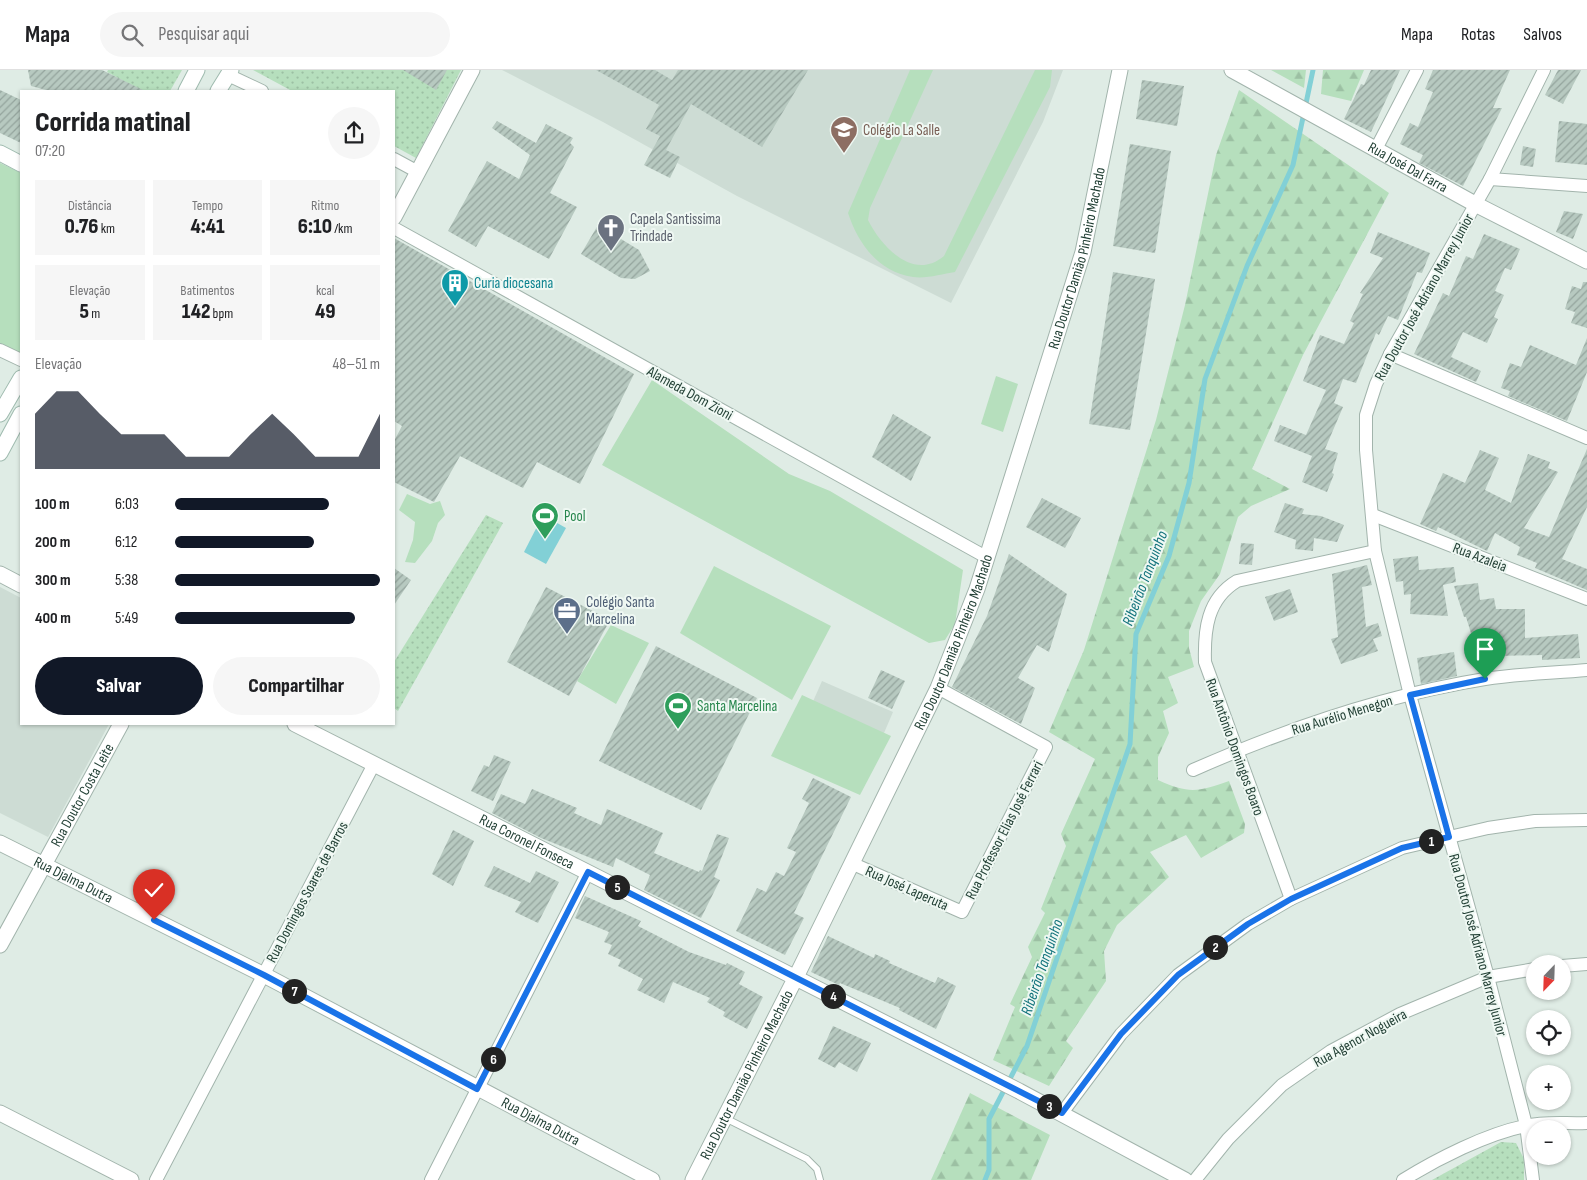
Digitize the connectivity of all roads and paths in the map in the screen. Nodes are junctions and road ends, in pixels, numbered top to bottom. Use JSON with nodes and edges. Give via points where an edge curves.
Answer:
{"nodes":[{"id":1,"x":197,"y":70,"type":"edge"},
{"id":2,"x":472,"y":70,"type":"edge"},
{"id":3,"x":1120,"y":70,"type":"edge"},
{"id":4,"x":1232,"y":70,"type":"edge"},
{"id":5,"x":1417,"y":70,"type":"edge"},
{"id":6,"x":1544,"y":70,"type":"edge"},
{"id":7,"x":225,"y":72,"type":"edge"},
{"id":8,"x":187,"y":90,"type":"edge"},
{"id":9,"x":218,"y":90,"type":"edge"},
{"id":10,"x":260,"y":90,"type":"edge"},
{"id":11,"x":1376,"y":149,"type":"junction"},
{"id":12,"x":0,"y":153,"type":"edge"},
{"id":13,"x":395,"y":160,"type":"edge"},
{"id":14,"x":20,"y":163,"type":"edge"},
{"id":15,"x":418,"y":172,"type":"junction"},
{"id":16,"x":1490,"y":179,"type":"junction"},
{"id":17,"x":1587,"y":186,"type":"edge"},
{"id":18,"x":1475,"y":204,"type":"junction"},
{"id":19,"x":395,"y":215,"type":"edge"},
{"id":20,"x":395,"y":229,"type":"edge"},
{"id":21,"x":1587,"y":261,"type":"edge"},
{"id":22,"x":0,"y":350,"type":"edge"},
{"id":23,"x":1390,"y":354,"type":"junction"},
{"id":24,"x":20,"y":360,"type":"edge"},
{"id":25,"x":20,"y":380,"type":"edge"},
{"id":26,"x":0,"y":414,"type":"edge"},
{"id":27,"x":20,"y":416,"type":"edge"},
{"id":28,"x":1587,"y":438,"type":"edge"},
{"id":29,"x":0,"y":453,"type":"edge"},
{"id":30,"x":1373,"y":515,"type":"junction"},
{"id":31,"x":1375,"y":550,"type":"junction"},
{"id":32,"x":986,"y":557,"type":"junction"},
{"id":33,"x":0,"y":574,"type":"edge"},
{"id":34,"x":20,"y":584,"type":"edge"},
{"id":35,"x":1587,"y":599,"type":"edge"},
{"id":36,"x":1587,"y":670,"type":"edge"},
{"id":37,"x":938,"y":688,"type":"junction"},
{"id":38,"x":1410,"y":695,"type":"junction"},
{"id":39,"x":120,"y":725,"type":"edge"},
{"id":40,"x":297,"y":725,"type":"edge"},
{"id":41,"x":1236,"y":751,"type":"junction"},
{"id":42,"x":374,"y":764,"type":"junction"},
{"id":43,"x":1193,"y":770,"type":"dead end"},
{"id":44,"x":1587,"y":820,"type":"edge"},
{"id":45,"x":1449,"y":837,"type":"junction"},
{"id":46,"x":0,"y":843,"type":"edge"},
{"id":47,"x":851,"y":863,"type":"junction"},
{"id":48,"x":44,"y":866,"type":"junction"},
{"id":49,"x":588,"y":872,"type":"junction"},
{"id":50,"x":1291,"y":899,"type":"junction"},
{"id":51,"x":962,"y":912,"type":"joint"},
{"id":52,"x":0,"y":945,"type":"edge"},
{"id":53,"x":1587,"y":964,"type":"edge"},
{"id":54,"x":1571,"y":965,"type":"edge"},
{"id":55,"x":1526,"y":970,"type":"edge"},
{"id":56,"x":264,"y":975,"type":"junction"},
{"id":57,"x":1488,"y":976,"type":"junction"},
{"id":58,"x":796,"y":978,"type":"junction"},
{"id":59,"x":477,"y":1089,"type":"junction"},
{"id":60,"x":0,"y":1113,"type":"edge"},
{"id":61,"x":1062,"y":1113,"type":"junction"},
{"id":62,"x":726,"y":1118,"type":"junction"},
{"id":63,"x":1587,"y":1123,"type":"edge"},
{"id":64,"x":1571,"y":1124,"type":"edge"},
{"id":65,"x":1526,"y":1125,"type":"joint"},
{"id":66,"x":1531,"y":1165,"type":"edge"},
{"id":67,"x":131,"y":1180,"type":"edge"},
{"id":68,"x":156,"y":1180,"type":"edge"},
{"id":69,"x":431,"y":1180,"type":"edge"},
{"id":70,"x":652,"y":1180,"type":"edge"},
{"id":71,"x":693,"y":1180,"type":"edge"},
{"id":72,"x":820,"y":1180,"type":"edge"},
{"id":73,"x":1185,"y":1180,"type":"edge"},
{"id":74,"x":1195,"y":1180,"type":"edge"},
{"id":75,"x":1403,"y":1180,"type":"edge"},
{"id":76,"x":1533,"y":1180,"type":"edge"}],
"edges":[{"from":1,"to":8,"type":"street"},
{"from":2,"to":15,"type":"street"},
{"from":3,"to":32,"type":"street","name":"Rua Doutor Damião Pinheiro Machado","via":[[1083,252]]},
{"from":4,"to":11,"type":"street","name":"Rua José Dal Farra"},
{"from":5,"to":11,"type":"street"},
{"from":6,"to":16,"type":"street","name":"Rua Doutor José Adriano Marrey Junior"},
{"from":7,"to":9,"type":"street"},
{"from":7,"to":10,"type":"street"},
{"from":11,"to":18,"type":"street","name":"Rua José Dal Farra"},
{"from":12,"to":14,"type":"street"},
{"from":13,"to":15,"type":"street"},
{"from":15,"to":19,"type":"street"},
{"from":16,"to":17,"type":"street"},
{"from":16,"to":18,"type":"street","name":"Rua Doutor José Adriano Marrey Junior"},
{"from":18,"to":21,"type":"street","name":"Rua José Dal Farra"},
{"from":18,"to":23,"type":"street","name":"Rua Doutor José Adriano Marrey Junior"},
{"from":20,"to":32,"type":"street","name":"Alameda Dom Zioni"},
{"from":22,"to":24,"type":"street"},
{"from":23,"to":28,"type":"street"},
{"from":23,"to":30,"type":"street","name":"Rua Doutor José Adriano Marrey Junior","via":[[1366,415]]},
{"from":25,"to":26,"type":"street"},
{"from":27,"to":29,"type":"street"},
{"from":30,"to":31,"type":"street","name":"Rua Doutor José Adriano Marrey Junior"},
{"from":30,"to":35,"type":"street","name":"Rua Azaleia"},
{"from":31,"to":38,"type":"street","name":"Rua Doutor José Adriano Marrey Junior"},
{"from":31,"to":41,"type":"street","name":"Rua Antônio Domingos Boaro","via":[[1236,581],[1220,594],[1207,623],[1205,662]]},
{"from":32,"to":37,"type":"street","name":"Rua Doutor Damião Pinheiro Machado"},
{"from":33,"to":34,"type":"street"},
{"from":36,"to":38,"type":"street","name":"Rua Aurélio Menegon","via":[[1485,679]]},
{"from":37,"to":47,"type":"street","name":"Rua Doutor Damião Pinheiro Machado"},
{"from":37,"to":51,"type":"street","name":"Rua Professor Elias José Ferrari","via":[[1046,747]]},
{"from":38,"to":41,"type":"street","name":"Rua Aurélio Menegon","via":[[1352,710]]},
{"from":38,"to":45,"type":"street","name":"Rua Doutor José Adriano Marrey Junior"},
{"from":39,"to":48,"type":"street","name":"Rua Doutor Costa Leite"},
{"from":40,"to":42,"type":"street","name":"Rua Coronel Fonseca"},
{"from":41,"to":43,"type":"street","name":"Rua Aurélio Menegon"},
{"from":41,"to":50,"type":"street","name":"Rua Antônio Domingos Boaro"},
{"from":42,"to":49,"type":"street","name":"Rua Coronel Fonseca"},
{"from":42,"to":56,"type":"street","name":"Rua Domingos Soares de Barros"},
{"from":44,"to":45,"type":"street","via":[[1536,821]]},
{"from":45,"to":50,"type":"street","via":[[1402,848]]},
{"from":45,"to":57,"type":"street","name":"Rua Doutor José Adriano Marrey Junior"},
{"from":46,"to":48,"type":"street","name":"Rua Djalma Dutra"},
{"from":47,"to":51,"type":"street","name":"Rua José Laperuta"},
{"from":47,"to":58,"type":"street","name":"Rua Doutor Damião Pinheiro Machado"},
{"from":48,"to":52,"type":"street","name":"Rua Doutor Costa Leite"},
{"from":48,"to":56,"type":"street","name":"Rua Djalma Dutra"},
{"from":49,"to":58,"type":"street","name":"Rua Coronel Fonseca"},
{"from":49,"to":59,"type":"street"},
{"from":50,"to":61,"type":"street","via":[[1248,924],[1178,975],[1121,1034]]},
{"from":53,"to":54,"type":"street"},
{"from":55,"to":57,"type":"street","name":"Rua Agenor Nogueira"},
{"from":56,"to":59,"type":"street","name":"Rua Djalma Dutra"},
{"from":56,"to":68,"type":"street","name":"Rua Domingos Soares de Barros"},
{"from":57,"to":65,"type":"street","name":"Rua Doutor José Adriano Marrey Junior"},
{"from":57,"to":74,"type":"street","name":"Rua Agenor Nogueira","via":[[1400,1014],[1331,1051],[1282,1085],[1228,1139]]},
{"from":58,"to":61,"type":"street","name":"Rua Coronel Fonseca"},
{"from":58,"to":62,"type":"street","name":"Rua Doutor Damião Pinheiro Machado"},
{"from":59,"to":69,"type":"street"},
{"from":59,"to":70,"type":"street","name":"Rua Djalma Dutra"},
{"from":60,"to":67,"type":"street"},
{"from":61,"to":73,"type":"street","name":"Rua Coronel Fonseca"},
{"from":62,"to":71,"type":"street","name":"Rua Doutor Damião Pinheiro Machado"},
{"from":62,"to":72,"type":"lane","via":[[807,1159],[817,1169]]},
{"from":63,"to":64,"type":"street"},
{"from":65,"to":75,"type":"street","via":[[1428,1164]]},
{"from":66,"to":76,"type":"street","name":"Rua Doutor José Adriano Marrey Junior"}]}
